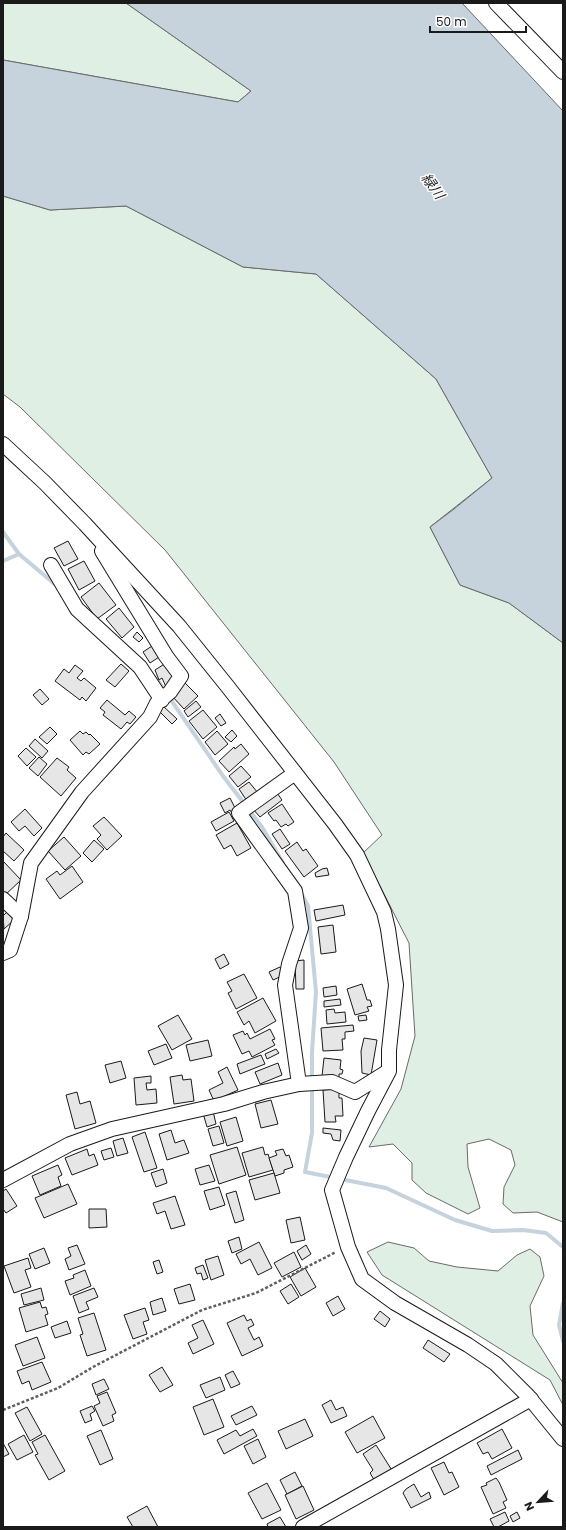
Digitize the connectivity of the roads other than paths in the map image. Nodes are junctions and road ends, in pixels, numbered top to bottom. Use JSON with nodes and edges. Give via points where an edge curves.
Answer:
{"nodes":[{"id":1,"x":496,"y":3,"type":"edge"},
{"id":2,"x":563,"y":72,"type":"edge"},
{"id":3,"x":3,"y":444,"type":"edge"},
{"id":4,"x":85,"y":524,"type":"junction"},
{"id":5,"x":51,"y":565,"type":"dead end"},
{"id":6,"x":162,"y":700,"type":"junction"},
{"id":7,"x":295,"y":773,"type":"junction"},
{"id":8,"x":3,"y":898,"type":"edge"},
{"id":9,"x":21,"y":916,"type":"junction"},
{"id":10,"x":3,"y":953,"type":"edge"},
{"id":11,"x":389,"y":1071,"type":"junction"},
{"id":12,"x":299,"y":1084,"type":"junction"},
{"id":13,"x":3,"y":1180,"type":"edge"},
{"id":14,"x":531,"y":1399,"type":"junction"},
{"id":15,"x":563,"y":1439,"type":"edge"},
{"id":16,"x":303,"y":1527,"type":"edge"}],
"edges":[{"from":1,"to":2,"type":"street"},
{"from":3,"to":4,"type":"street"},
{"from":4,"to":6,"type":"street","via":[[166,656],[181,676]]},
{"from":4,"to":7,"type":"street","via":[[179,626]]},
{"from":5,"to":6,"type":"street","via":[[77,608],[140,667]]},
{"from":6,"to":9,"type":"street","via":[[157,703],[150,717],[82,792],[31,863]]},
{"from":7,"to":11,"type":"street","via":[[357,855],[384,912],[396,985],[388,1050]]},
{"from":7,"to":12,"type":"street","via":[[239,813],[295,891],[301,928],[285,985]]},
{"from":8,"to":9,"type":"street"},
{"from":9,"to":10,"type":"street","via":[[10,950]]},
{"from":11,"to":12,"type":"street","via":[[355,1092],[332,1082]]},
{"from":11,"to":14,"type":"street","via":[[332,1190],[348,1246],[362,1279],[395,1303],[468,1344],[496,1364]]},
{"from":12,"to":13,"type":"street","via":[[112,1129],[70,1144]]},
{"from":14,"to":15,"type":"street"},
{"from":14,"to":16,"type":"street"}]}
